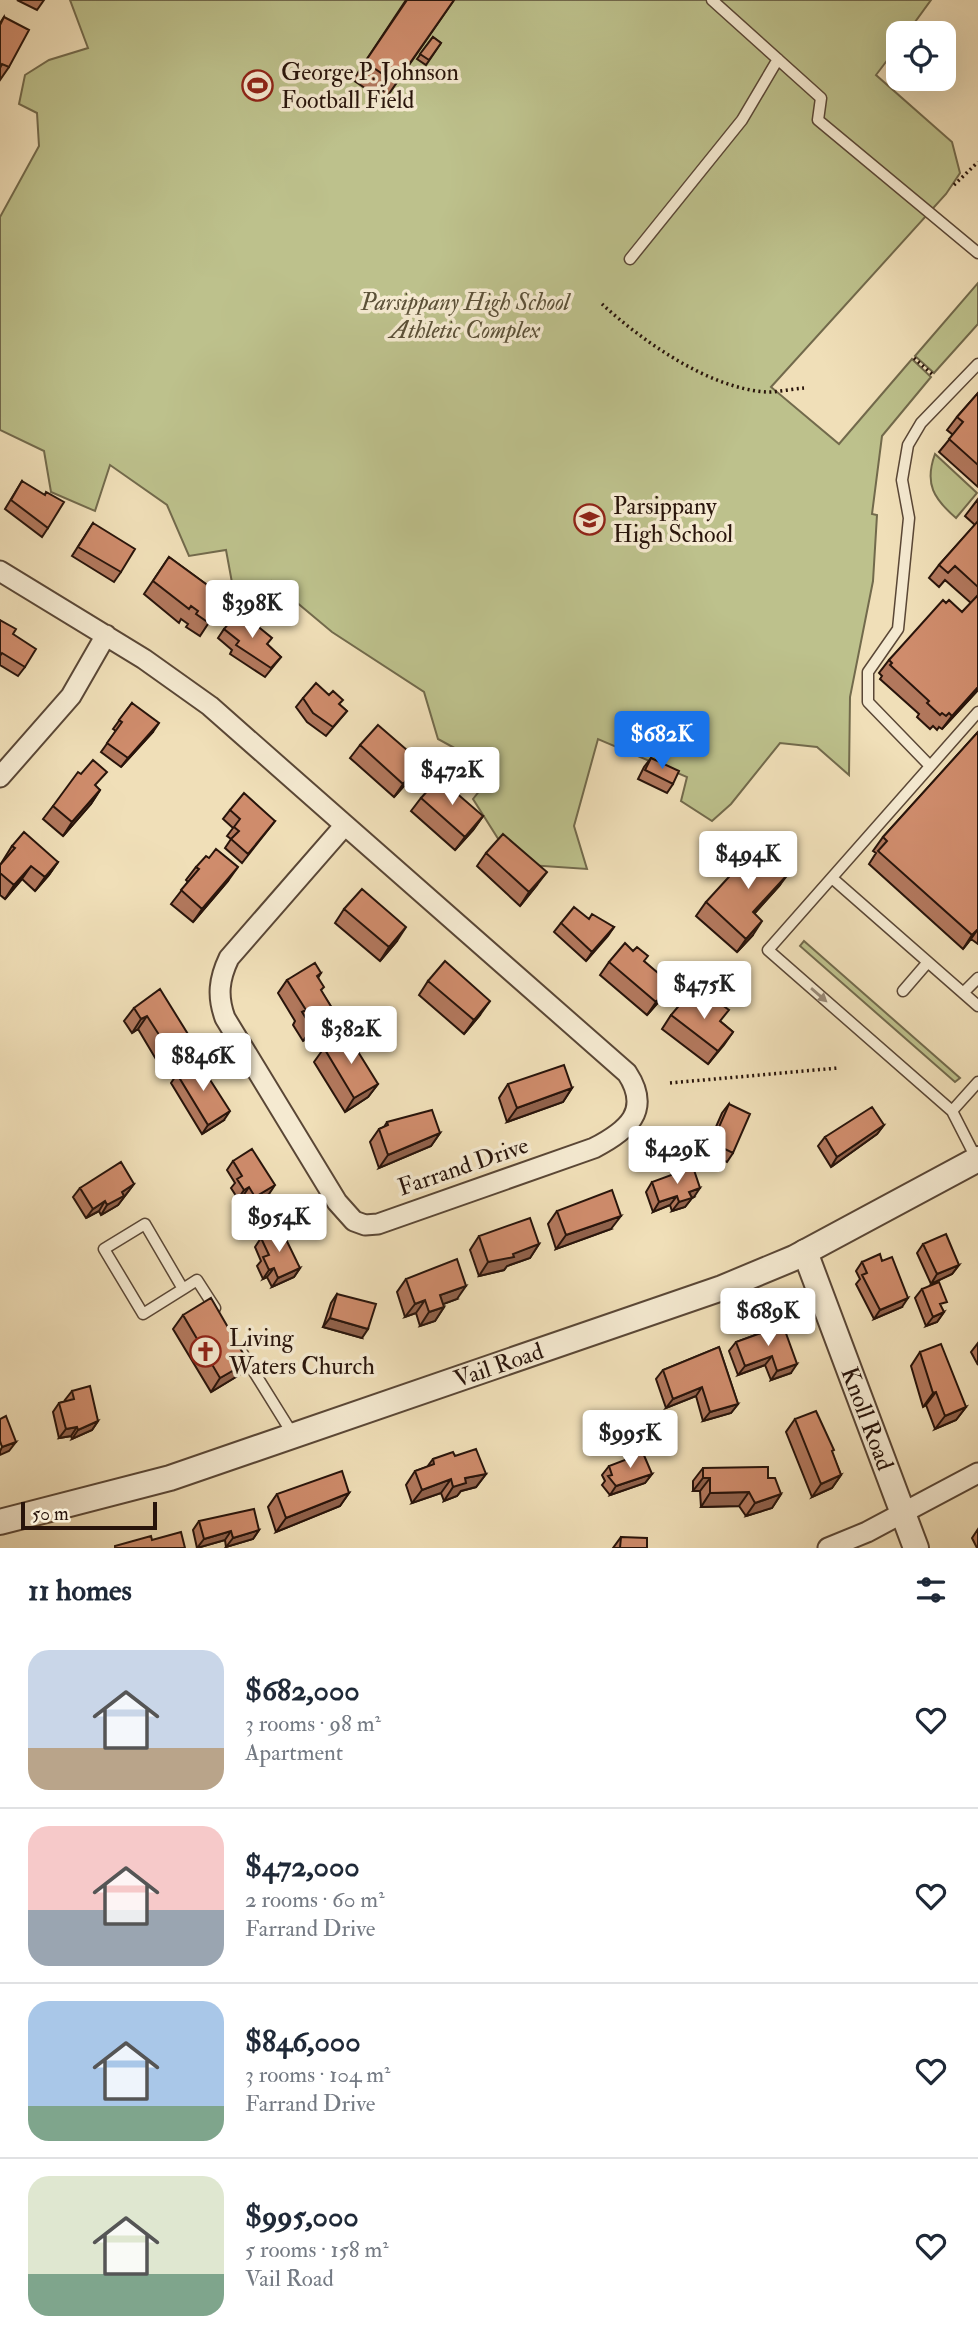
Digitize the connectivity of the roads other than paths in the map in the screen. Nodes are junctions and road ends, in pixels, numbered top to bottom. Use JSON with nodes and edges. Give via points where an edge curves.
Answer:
{"nodes":[{"id":1,"x":712,"y":0,"type":"edge"},
{"id":2,"x":778,"y":59,"type":"junction"},
{"id":3,"x":978,"y":253,"type":"edge"},
{"id":4,"x":630,"y":259,"type":"dead end"},
{"id":5,"x":978,"y":364,"type":"edge"},
{"id":6,"x":0,"y":571,"type":"edge"},
{"id":7,"x":106,"y":635,"type":"junction"},
{"id":8,"x":978,"y":712,"type":"edge"},
{"id":9,"x":930,"y":766,"type":"junction"},
{"id":10,"x":0,"y":777,"type":"edge"},
{"id":11,"x":345,"y":825,"type":"junction"},
{"id":12,"x":832,"y":878,"type":"junction"},
{"id":13,"x":928,"y":962,"type":"junction"},
{"id":14,"x":978,"y":978,"type":"edge"},
{"id":15,"x":903,"y":991,"type":"dead end"},
{"id":16,"x":963,"y":993,"type":"junction"},
{"id":17,"x":978,"y":1006,"type":"edge"},
{"id":18,"x":978,"y":1082,"type":"edge"},
{"id":19,"x":952,"y":1111,"type":"junction"},
{"id":20,"x":978,"y":1160,"type":"edge"},
{"id":21,"x":805,"y":1252,"type":"junction"},
{"id":22,"x":183,"y":1289,"type":"junction"},
{"id":23,"x":218,"y":1314,"type":"edge"},
{"id":24,"x":232,"y":1336,"type":"edge"},
{"id":25,"x":294,"y":1437,"type":"junction"},
{"id":26,"x":978,"y":1473,"type":"edge"},
{"id":27,"x":904,"y":1514,"type":"junction"},
{"id":28,"x":0,"y":1522,"type":"edge"},
{"id":29,"x":828,"y":1548,"type":"edge"},
{"id":30,"x":916,"y":1548,"type":"edge"}],
"edges":[{"from":1,"to":2,"type":"lane"},
{"from":2,"to":3,"type":"lane","via":[[821,99],[817,120]]},
{"from":2,"to":4,"type":"lane","via":[[742,120]]},
{"from":5,"to":9,"type":"lane","via":[[922,423],[908,445],[902,480],[909,518],[898,629],[868,672],[868,702]]},
{"from":6,"to":7,"type":"street","name":"Farrand Drive"},
{"from":7,"to":10,"type":"street","via":[[71,696]]},
{"from":7,"to":11,"type":"street","name":"Farrand Drive","via":[[210,706]]},
{"from":8,"to":9,"type":"lane"},
{"from":9,"to":12,"type":"lane"},
{"from":11,"to":11,"type":"street","name":"Farrand Drive","via":[[627,1073],[637,1095],[633,1119],[626,1129],[594,1148],[378,1224],[354,1221],[321,1178],[225,1018],[219,994],[229,958]]},
{"from":12,"to":13,"type":"lane"},
{"from":12,"to":19,"type":"lane","one_way":true,"via":[[768,950]]},
{"from":13,"to":15,"type":"lane"},
{"from":13,"to":16,"type":"lane"},
{"from":14,"to":16,"type":"lane"},
{"from":16,"to":17,"type":"lane"},
{"from":18,"to":19,"type":"lane"},
{"from":19,"to":20,"type":"lane"},
{"from":20,"to":21,"type":"street","name":"Vail Road"},
{"from":21,"to":25,"type":"street","name":"Vail Road","via":[[722,1288]]},
{"from":21,"to":27,"type":"street","name":"Knoll Road"},
{"from":22,"to":22,"type":"lane","via":[[145,1224],[104,1249],[143,1314]]},
{"from":22,"to":23,"type":"lane","via":[[197,1280]]},
{"from":24,"to":25,"type":"lane"},
{"from":25,"to":28,"type":"street","name":"Vail Road","via":[[170,1478]]},
{"from":26,"to":27,"type":"street"},
{"from":27,"to":29,"type":"street"},
{"from":27,"to":30,"type":"street","name":"Knoll Road"}]}
